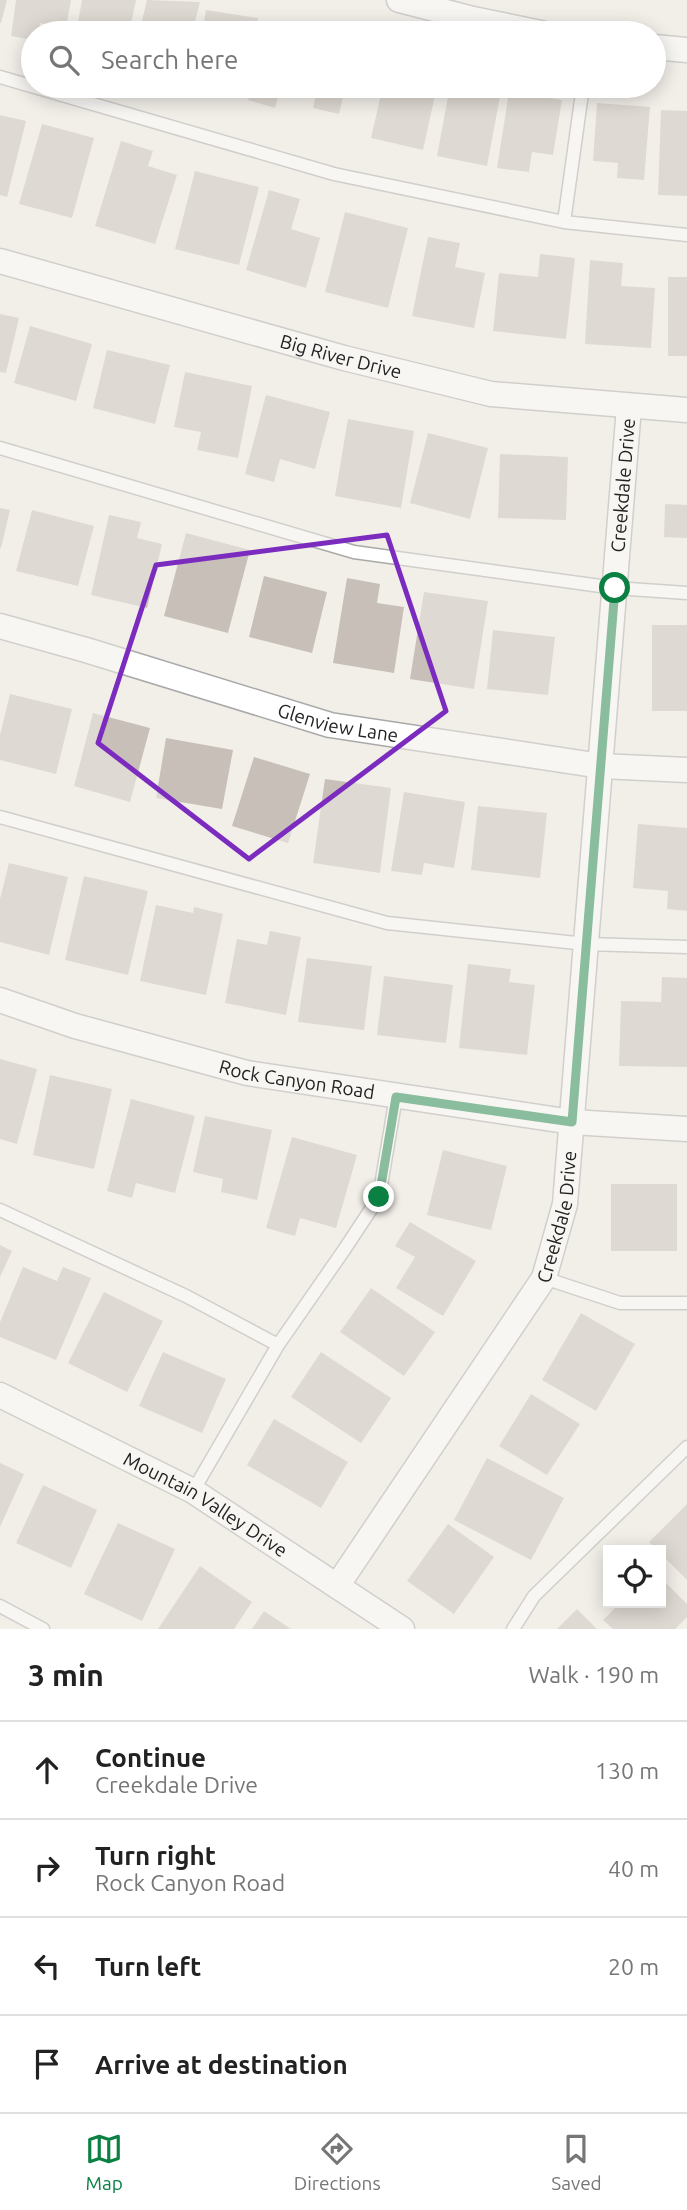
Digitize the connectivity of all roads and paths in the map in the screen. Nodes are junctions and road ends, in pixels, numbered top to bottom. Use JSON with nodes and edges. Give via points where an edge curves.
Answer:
{"nodes":[{"id":1,"x":399,"y":0,"type":"edge"},
{"id":2,"x":483,"y":21,"type":"edge"},
{"id":3,"x":666,"y":48,"type":"edge"},
{"id":4,"x":687,"y":50,"type":"edge"},
{"id":5,"x":0,"y":77,"type":"edge"},
{"id":6,"x":21,"y":83,"type":"edge"},
{"id":7,"x":72,"y":98,"type":"edge"},
{"id":8,"x":581,"y":98,"type":"edge"},
{"id":9,"x":564,"y":222,"type":"junction"},
{"id":10,"x":687,"y":235,"type":"edge"},
{"id":11,"x":0,"y":261,"type":"edge"},
{"id":12,"x":629,"y":407,"type":"junction"},
{"id":13,"x":687,"y":410,"type":"edge"},
{"id":14,"x":0,"y":447,"type":"edge"},
{"id":15,"x":615,"y":588,"type":"junction"},
{"id":16,"x":687,"y":593,"type":"edge"},
{"id":17,"x":0,"y":626,"type":"edge"},
{"id":18,"x":601,"y":766,"type":"junction"},
{"id":19,"x":687,"y":770,"type":"edge"},
{"id":20,"x":0,"y":817,"type":"edge"},
{"id":21,"x":586,"y":944,"type":"junction"},
{"id":22,"x":687,"y":947,"type":"edge"},
{"id":23,"x":0,"y":1000,"type":"edge"},
{"id":24,"x":396,"y":1097,"type":"junction"},
{"id":25,"x":572,"y":1122,"type":"junction"},
{"id":26,"x":687,"y":1129,"type":"edge"},
{"id":27,"x":0,"y":1210,"type":"edge"},
{"id":28,"x":544,"y":1278,"type":"junction"},
{"id":29,"x":687,"y":1303,"type":"edge"},
{"id":30,"x":278,"y":1345,"type":"junction"},
{"id":31,"x":0,"y":1395,"type":"edge"},
{"id":32,"x":687,"y":1447,"type":"edge"},
{"id":33,"x":193,"y":1491,"type":"junction"},
{"id":34,"x":337,"y":1586,"type":"junction"},
{"id":35,"x":0,"y":1606,"type":"edge"},
{"id":36,"x":43,"y":1629,"type":"edge"},
{"id":37,"x":402,"y":1629,"type":"edge"},
{"id":38,"x":513,"y":1629,"type":"edge"}],
"edges":[{"from":1,"to":2,"type":"street"},
{"from":3,"to":4,"type":"street"},
{"from":5,"to":6,"type":"lane"},
{"from":7,"to":9,"type":"lane","via":[[334,174]]},
{"from":8,"to":9,"type":"lane"},
{"from":9,"to":10,"type":"lane"},
{"from":11,"to":12,"type":"street","name":"Big River Drive","via":[[344,358],[491,394]]},
{"from":12,"to":13,"type":"street","name":"Big River Drive"},
{"from":12,"to":15,"type":"street","name":"Creekdale Drive"},
{"from":14,"to":15,"type":"lane","via":[[354,552]]},
{"from":15,"to":16,"type":"lane"},
{"from":15,"to":18,"type":"street","name":"Creekdale Drive"},
{"from":17,"to":18,"type":"street","name":"Glenview Lane","via":[[330,724]]},
{"from":18,"to":19,"type":"street","name":"Glenview Lane"},
{"from":18,"to":21,"type":"street","name":"Creekdale Drive"},
{"from":20,"to":21,"type":"lane","via":[[387,923]]},
{"from":21,"to":22,"type":"lane"},
{"from":21,"to":25,"type":"street","name":"Creekdale Drive"},
{"from":23,"to":24,"type":"street","name":"Rock Canyon Road","via":[[75,1026],[247,1073]]},
{"from":24,"to":25,"type":"street","name":"Rock Canyon Road"},
{"from":24,"to":30,"type":"lane","via":[[379,1197]]},
{"from":25,"to":26,"type":"street","name":"Rock Canyon Road"},
{"from":25,"to":28,"type":"street","name":"Creekdale Drive","via":[[565,1204]]},
{"from":27,"to":30,"type":"lane","via":[[186,1296]]},
{"from":28,"to":29,"type":"lane","via":[[620,1303]]},
{"from":28,"to":34,"type":"street","name":"Creekdale Drive"},
{"from":30,"to":33,"type":"lane"},
{"from":31,"to":33,"type":"street","name":"Mountain Valley Drive"},
{"from":32,"to":38,"type":"lane","via":[[534,1597]]},
{"from":33,"to":34,"type":"street","name":"Mountain Valley Drive"},
{"from":34,"to":37,"type":"street","name":"Mountain Valley Drive"},
{"from":35,"to":36,"type":"lane"}]}
